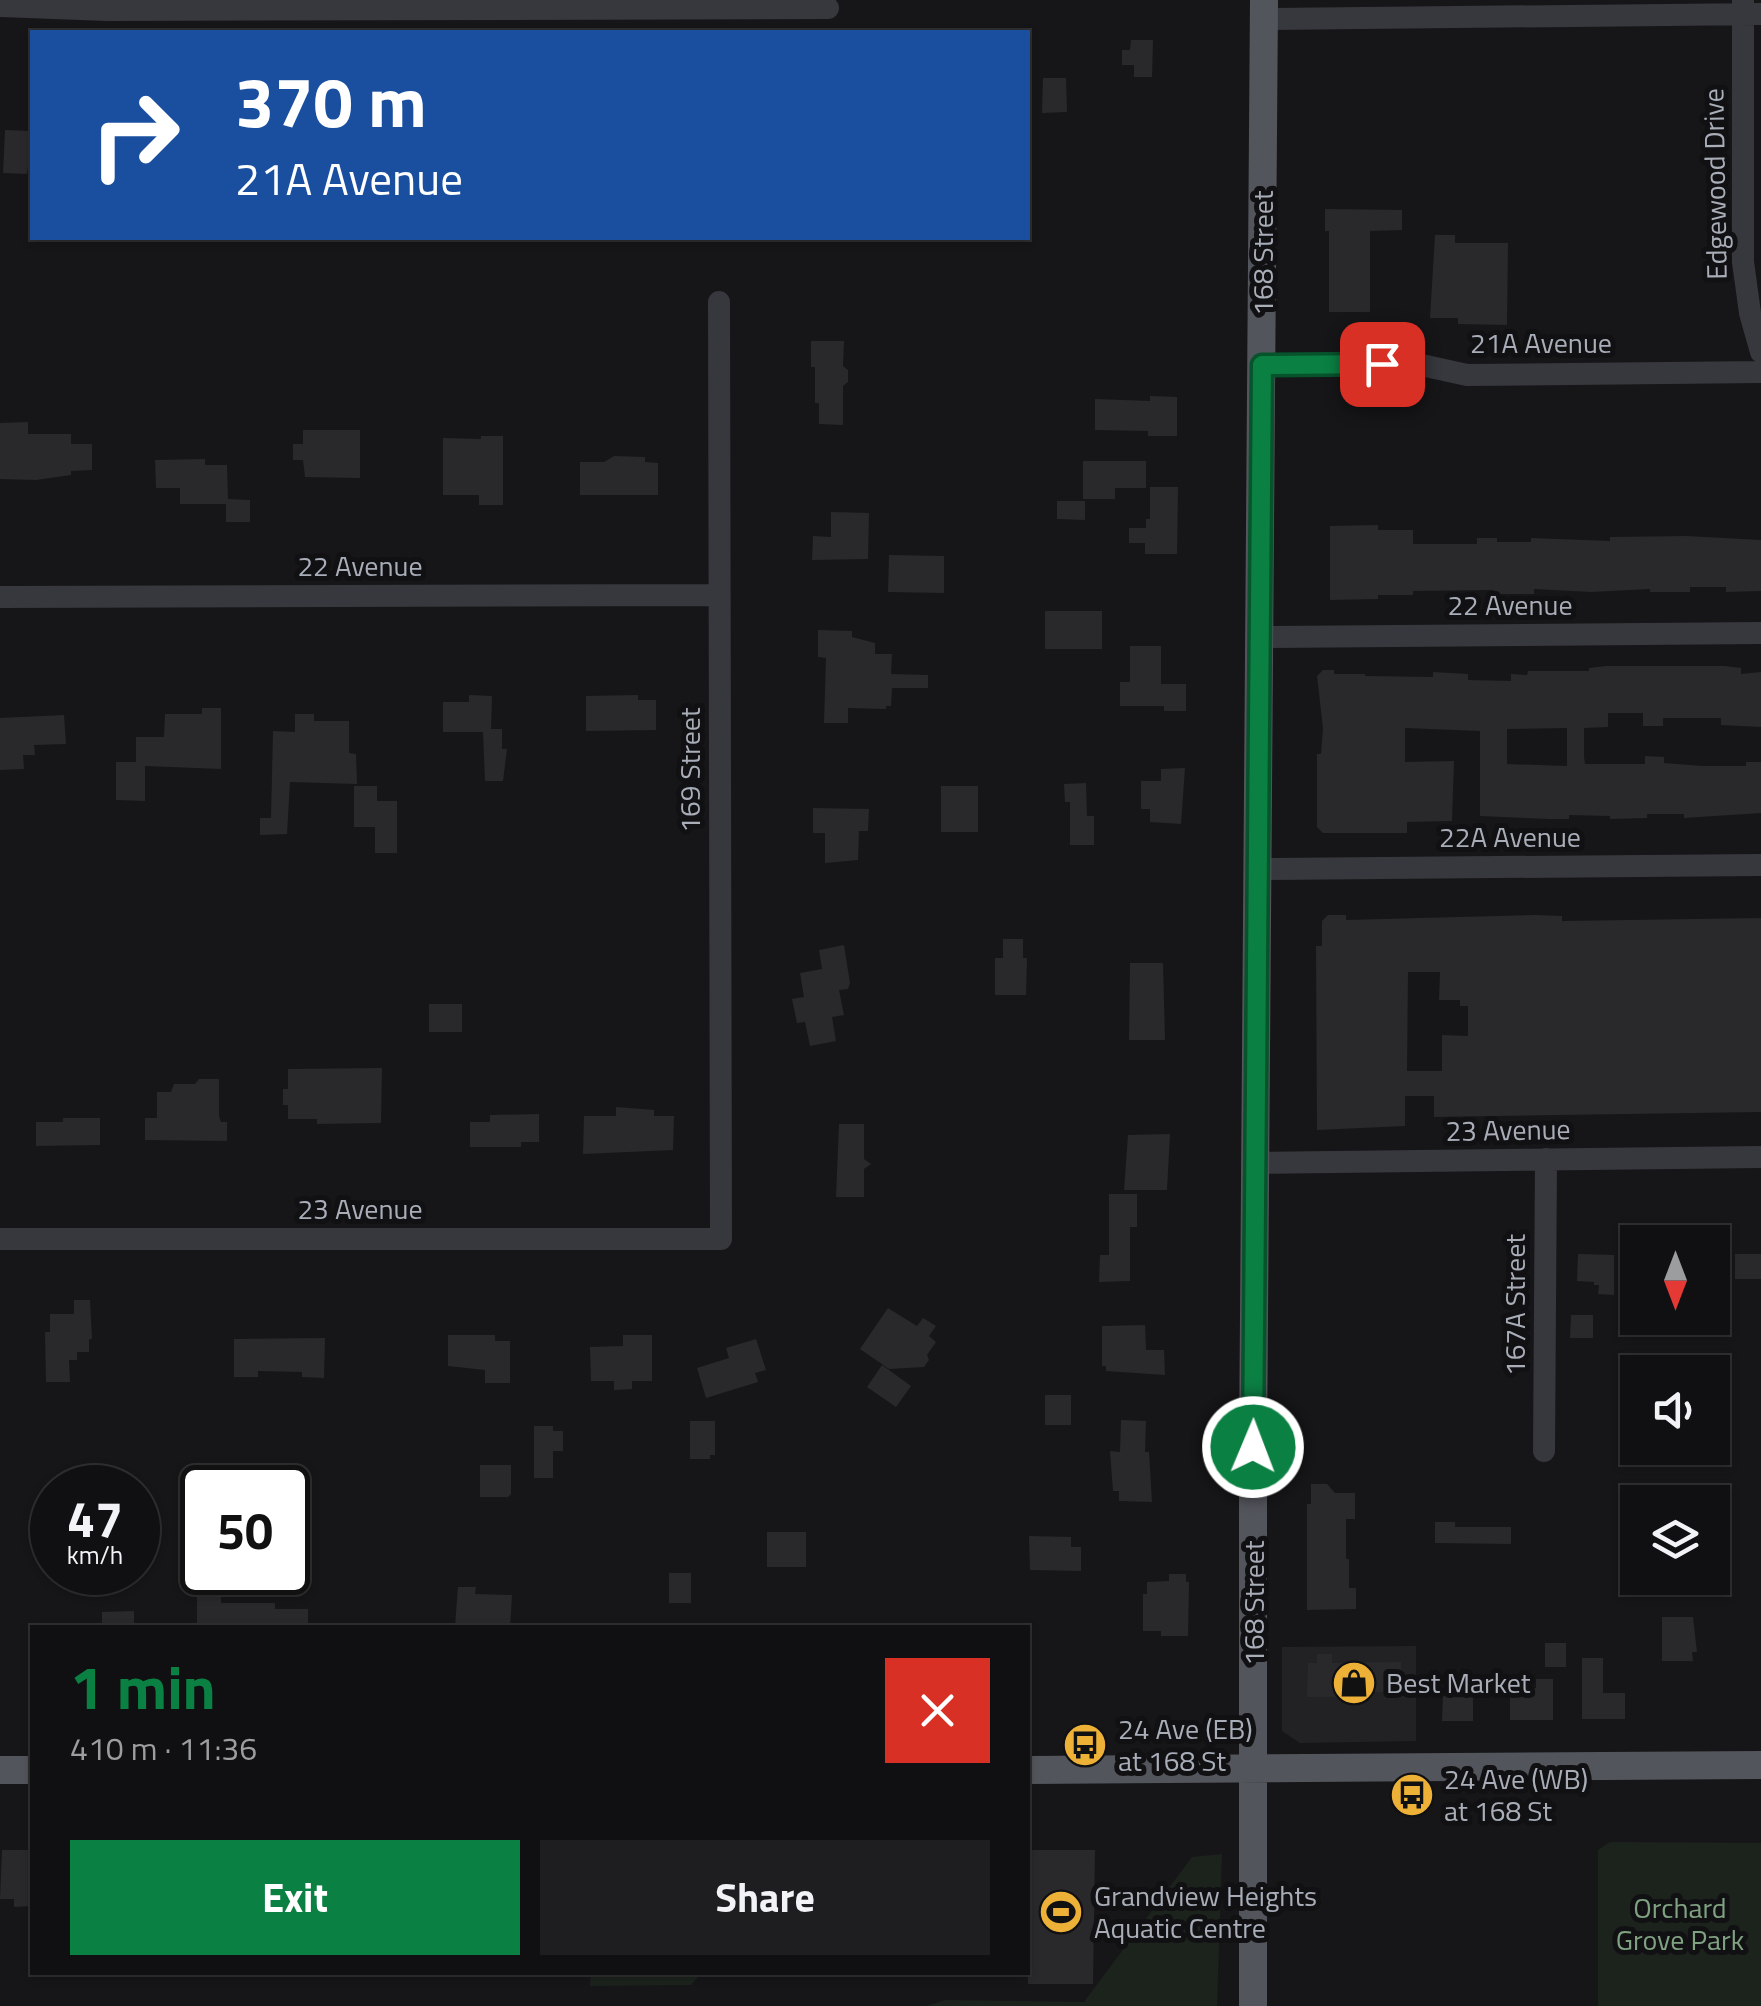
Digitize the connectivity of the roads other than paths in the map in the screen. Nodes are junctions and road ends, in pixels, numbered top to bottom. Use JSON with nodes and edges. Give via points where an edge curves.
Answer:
{"nodes":[{"id":1,"x":0,"y":6,"type":"edge"},
{"id":2,"x":828,"y":8,"type":"dead end"},
{"id":3,"x":1749,"y":9,"type":"edge"},
{"id":4,"x":1264,"y":10,"type":"edge"},
{"id":5,"x":719,"y":302,"type":"dead end"},
{"id":6,"x":1761,"y":352,"type":"edge"},
{"id":7,"x":1262,"y":365,"type":"junction"},
{"id":8,"x":1761,"y":372,"type":"edge"},
{"id":9,"x":720,"y":595,"type":"junction"},
{"id":10,"x":0,"y":597,"type":"edge"},
{"id":11,"x":1761,"y":633,"type":"edge"},
{"id":12,"x":1260,"y":637,"type":"junction"},
{"id":13,"x":1761,"y":865,"type":"edge"},
{"id":14,"x":1259,"y":869,"type":"junction"},
{"id":15,"x":1761,"y":1156,"type":"edge"},
{"id":16,"x":1546,"y":1159,"type":"junction"},
{"id":17,"x":1257,"y":1162,"type":"junction"},
{"id":18,"x":0,"y":1239,"type":"edge"},
{"id":19,"x":721,"y":1239,"type":"joint"},
{"id":20,"x":1544,"y":1451,"type":"dead end"},
{"id":21,"x":1761,"y":1765,"type":"edge"},
{"id":22,"x":1255,"y":1769,"type":"junction"},
{"id":23,"x":0,"y":1770,"type":"edge"},
{"id":24,"x":30,"y":1770,"type":"edge"},
{"id":25,"x":1030,"y":1770,"type":"edge"},
{"id":26,"x":1253,"y":2006,"type":"edge"}],
"edges":[{"from":1,"to":2,"type":"street"},
{"from":3,"to":4,"type":"street"},
{"from":3,"to":6,"type":"street","name":"Edgewood Drive","via":[[1743,262]]},
{"from":4,"to":7,"type":"main road","name":"168 Street"},
{"from":5,"to":9,"type":"street","name":"169 Street"},
{"from":7,"to":8,"type":"street","name":"21A Avenue","via":[[1417,364],[1467,375]]},
{"from":7,"to":12,"type":"main road","name":"168 Street"},
{"from":9,"to":10,"type":"street","name":"22 Avenue"},
{"from":9,"to":19,"type":"street","name":"169 Street"},
{"from":11,"to":12,"type":"street","name":"22 Avenue"},
{"from":12,"to":14,"type":"main road","name":"168 Street"},
{"from":13,"to":14,"type":"street","name":"22A Avenue"},
{"from":14,"to":17,"type":"main road","name":"168 Street"},
{"from":15,"to":16,"type":"street","name":"23 Avenue"},
{"from":16,"to":17,"type":"street","name":"23 Avenue"},
{"from":16,"to":20,"type":"street","name":"167A Street"},
{"from":17,"to":22,"type":"main road","name":"168 Street"},
{"from":18,"to":19,"type":"street","name":"23 Avenue"},
{"from":21,"to":22,"type":"main road"},
{"from":22,"to":25,"type":"main road"},
{"from":22,"to":26,"type":"main road","name":"168 Street"},
{"from":23,"to":24,"type":"main road"}]}
